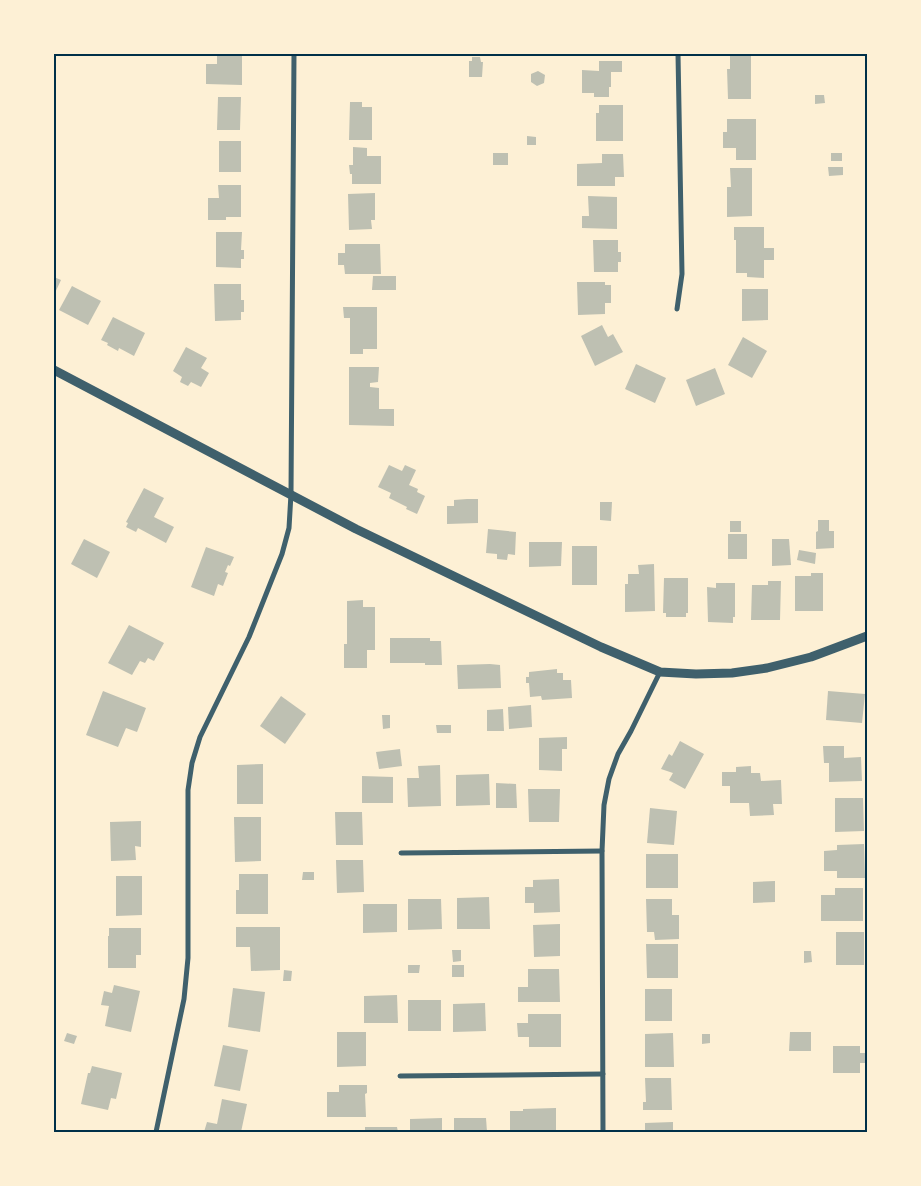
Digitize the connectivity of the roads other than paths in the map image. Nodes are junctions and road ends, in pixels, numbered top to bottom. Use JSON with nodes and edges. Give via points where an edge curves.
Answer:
{"nodes":[{"id":1,"x":294,"y":54,"type":"edge"},
{"id":2,"x":678,"y":54,"type":"edge"},
{"id":3,"x":677,"y":309,"type":"dead end"},
{"id":4,"x":54,"y":370,"type":"edge"},
{"id":5,"x":291,"y":494,"type":"junction"},
{"id":6,"x":867,"y":636,"type":"edge"},
{"id":7,"x":660,"y":672,"type":"junction"},
{"id":8,"x":602,"y":851,"type":"junction"},
{"id":9,"x":401,"y":853,"type":"dead end"},
{"id":10,"x":603,"y":1074,"type":"junction"},
{"id":11,"x":400,"y":1076,"type":"dead end"},
{"id":12,"x":156,"y":1132,"type":"edge"},
{"id":13,"x":603,"y":1132,"type":"edge"}],
"edges":[{"from":1,"to":5,"type":"street"},
{"from":2,"to":3,"type":"street","via":[[682,274]]},
{"from":4,"to":5,"type":"street"},
{"from":5,"to":7,"type":"street","via":[[356,529]]},
{"from":5,"to":12,"type":"street","via":[[282,554],[249,637],[200,737],[192,763],[188,790],[186,983]]},
{"from":6,"to":7,"type":"street","via":[[811,658],[768,668],[732,673]]},
{"from":7,"to":8,"type":"street","via":[[618,754],[609,779]]},
{"from":8,"to":9,"type":"street"},
{"from":8,"to":10,"type":"street"},
{"from":10,"to":11,"type":"street"},
{"from":10,"to":13,"type":"street"}]}
